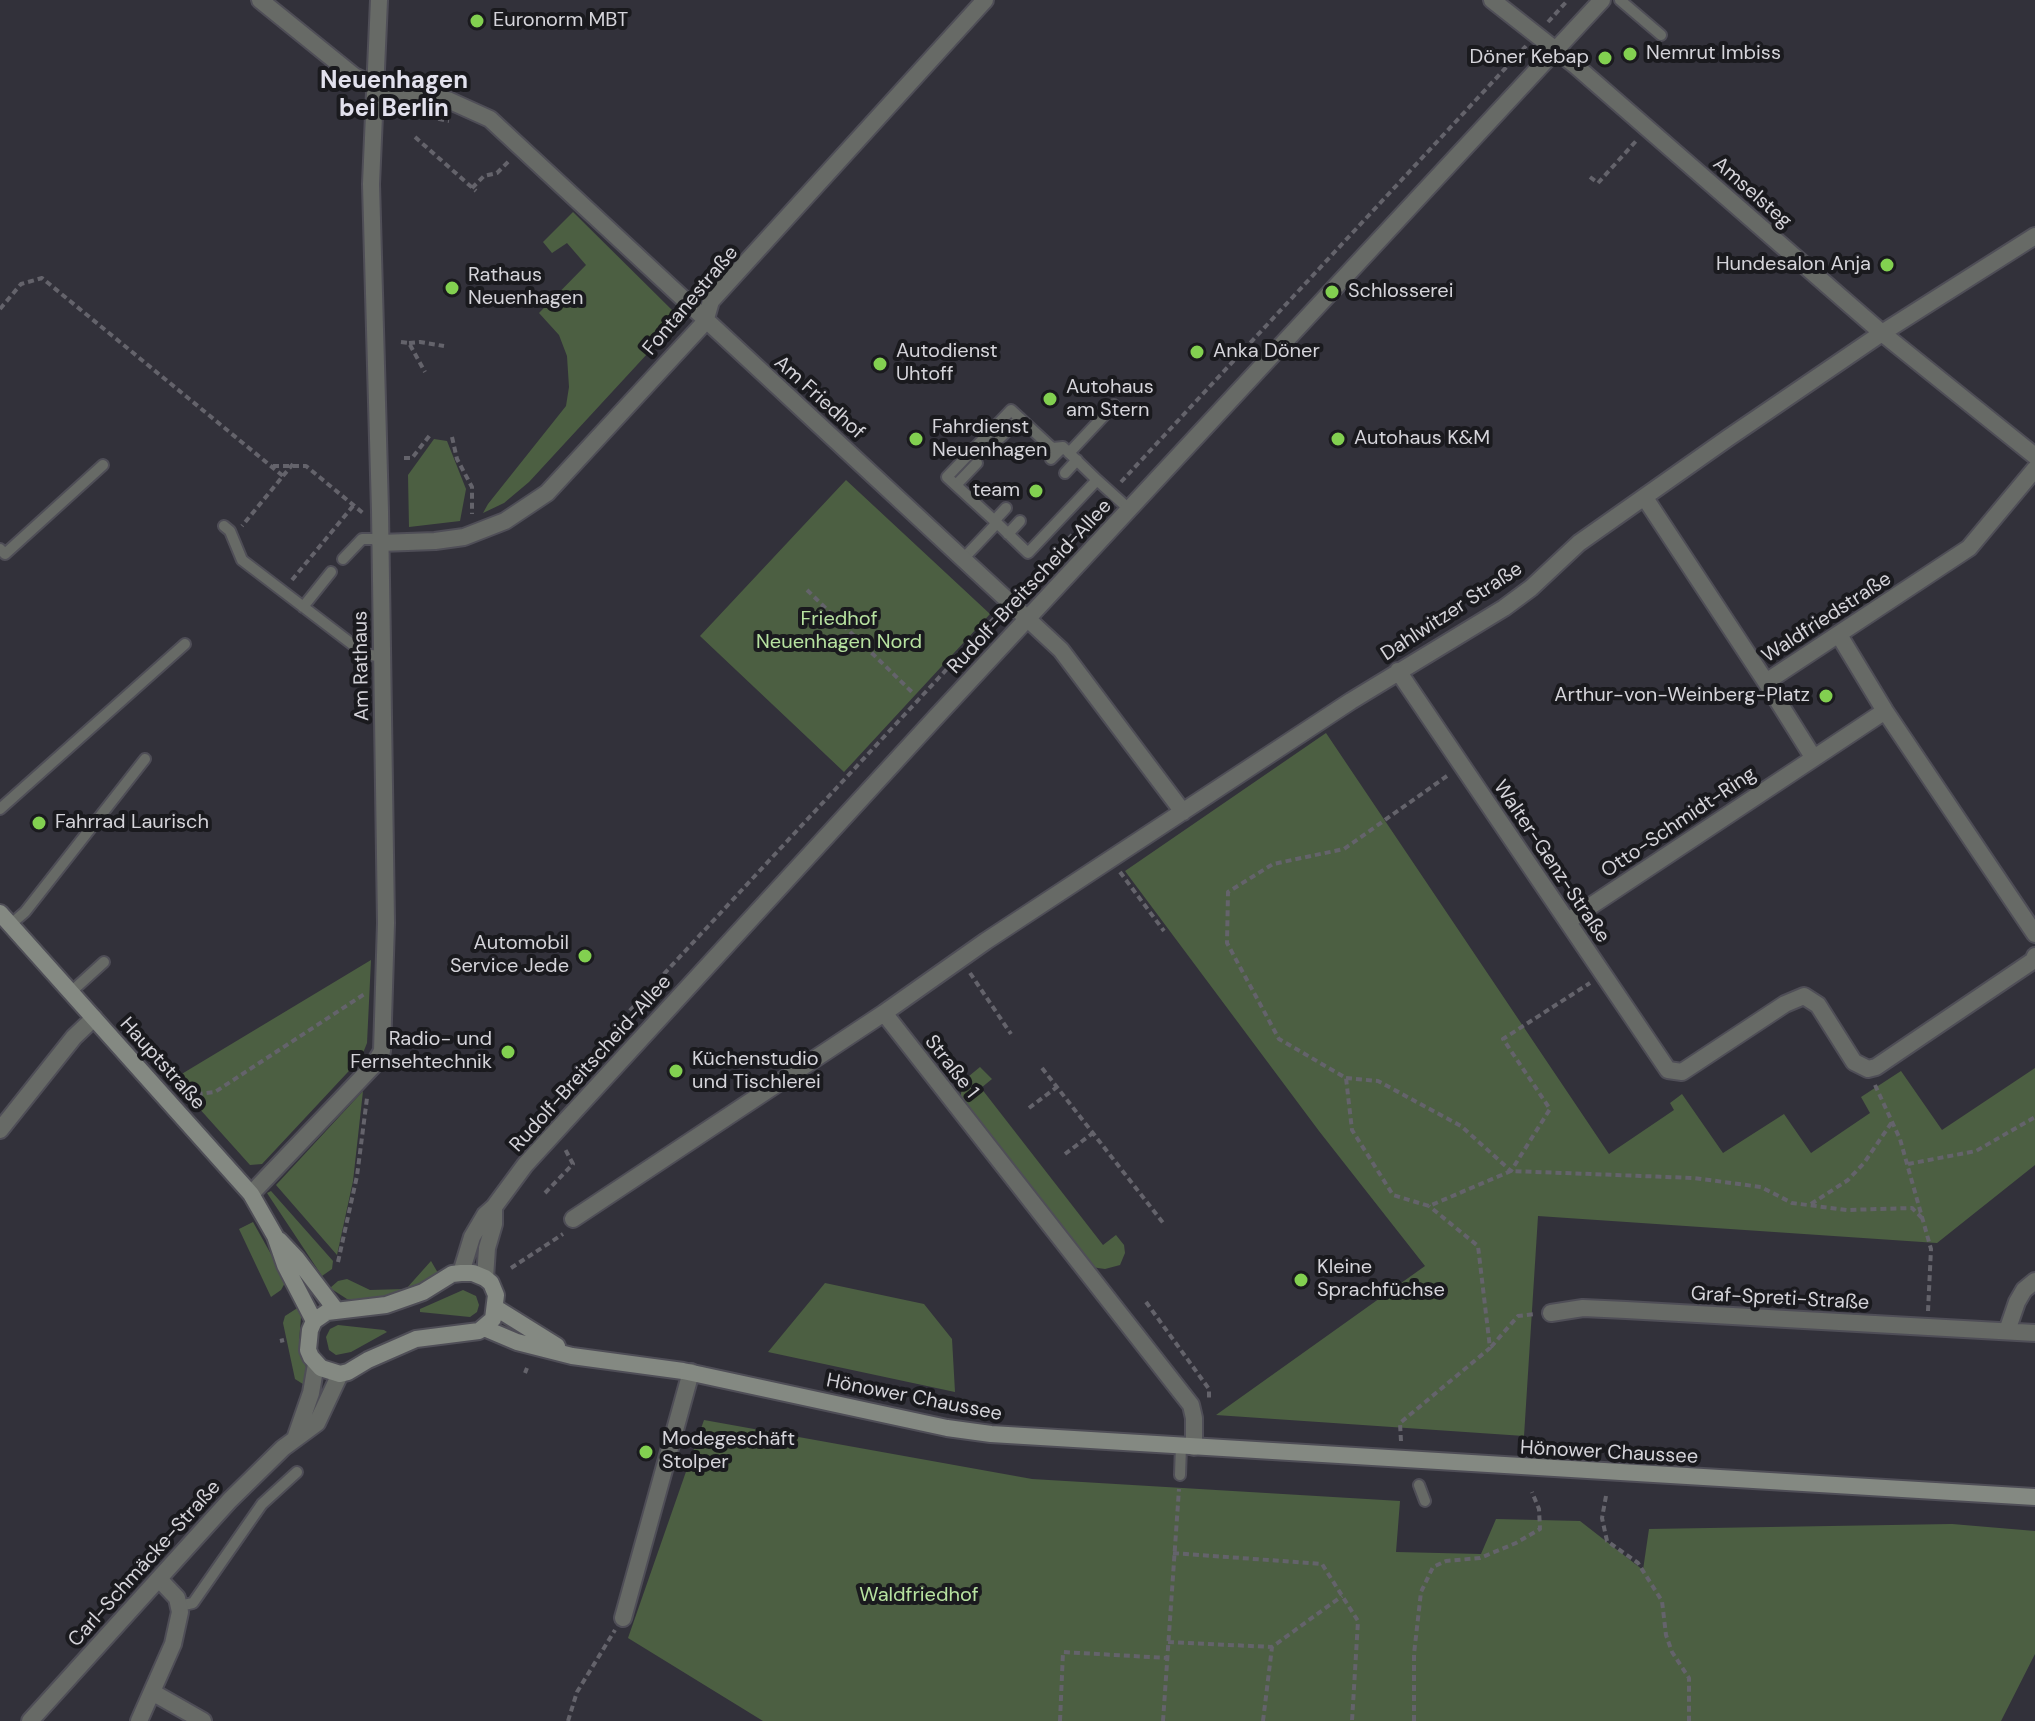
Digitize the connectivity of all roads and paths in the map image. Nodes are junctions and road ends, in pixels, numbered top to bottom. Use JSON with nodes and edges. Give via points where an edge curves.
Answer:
{"nodes":[{"id":1,"x":260,"y":0,"type":"edge"},
{"id":2,"x":379,"y":0,"type":"edge"},
{"id":3,"x":985,"y":0,"type":"edge"},
{"id":4,"x":1492,"y":0,"type":"edge"},
{"id":5,"x":1568,"y":0,"type":"edge"},
{"id":6,"x":1602,"y":0,"type":"edge"},
{"id":7,"x":1620,"y":0,"type":"edge"},
{"id":8,"x":1537,"y":34,"type":"junction"},
{"id":9,"x":1661,"y":35,"type":"dead end"},
{"id":10,"x":1556,"y":50,"type":"junction"},
{"id":11,"x":375,"y":86,"type":"junction"},
{"id":12,"x":431,"y":118,"type":"dead end"},
{"id":13,"x":456,"y":123,"type":"dead end"},
{"id":14,"x":415,"y":137,"type":"dead end"},
{"id":15,"x":1637,"y":139,"type":"dead end"},
{"id":16,"x":500,"y":151,"type":"dead end"},
{"id":17,"x":510,"y":160,"type":"junction"},
{"id":18,"x":516,"y":165,"type":"dead end"},
{"id":19,"x":1590,"y":177,"type":"dead end"},
{"id":20,"x":2035,"y":236,"type":"edge"},
{"id":21,"x":0,"y":309,"type":"edge"},
{"id":22,"x":705,"y":322,"type":"junction"},
{"id":23,"x":1882,"y":333,"type":"junction"},
{"id":24,"x":401,"y":342,"type":"dead end"},
{"id":25,"x":409,"y":343,"type":"junction"},
{"id":26,"x":444,"y":346,"type":"dead end"},
{"id":27,"x":425,"y":372,"type":"dead end"},
{"id":28,"x":1114,"y":405,"type":"dead end"},
{"id":29,"x":1020,"y":418,"type":"junction"},
{"id":30,"x":430,"y":435,"type":"dead end"},
{"id":31,"x":452,"y":437,"type":"dead end"},
{"id":32,"x":1000,"y":438,"type":"dead end"},
{"id":33,"x":1070,"y":453,"type":"junction"},
{"id":34,"x":2035,"y":456,"type":"edge"},
{"id":35,"x":404,"y":458,"type":"dead end"},
{"id":36,"x":1051,"y":459,"type":"dead end"},
{"id":37,"x":977,"y":463,"type":"dead end"},
{"id":38,"x":293,"y":464,"type":"junction"},
{"id":39,"x":103,"y":465,"type":"dead end"},
{"id":40,"x":270,"y":466,"type":"junction"},
{"id":41,"x":2035,"y":469,"type":"edge"},
{"id":42,"x":1065,"y":473,"type":"dead end"},
{"id":43,"x":283,"y":476,"type":"junction"},
{"id":44,"x":1097,"y":480,"type":"junction"},
{"id":45,"x":956,"y":485,"type":"junction"},
{"id":46,"x":1111,"y":492,"type":"junction"},
{"id":47,"x":1645,"y":498,"type":"junction"},
{"id":48,"x":353,"y":506,"type":"junction"},
{"id":49,"x":1006,"y":508,"type":"dead end"},
{"id":50,"x":1129,"y":509,"type":"junction"},
{"id":51,"x":366,"y":516,"type":"dead end"},
{"id":52,"x":472,"y":517,"type":"dead end"},
{"id":53,"x":1020,"y":521,"type":"dead end"},
{"id":54,"x":995,"y":522,"type":"junction"},
{"id":55,"x":224,"y":526,"type":"dead end"},
{"id":56,"x":1008,"y":534,"type":"junction"},
{"id":57,"x":233,"y":537,"type":"junction"},
{"id":58,"x":380,"y":541,"type":"junction"},
{"id":59,"x":0,"y":549,"type":"edge"},
{"id":60,"x":343,"y":559,"type":"dead end"},
{"id":61,"x":963,"y":559,"type":"junction"},
{"id":62,"x":331,"y":572,"type":"dead end"},
{"id":63,"x":807,"y":590,"type":"dead end"},
{"id":64,"x":282,"y":591,"type":"junction"},
{"id":65,"x":1010,"y":602,"type":"junction"},
{"id":66,"x":303,"y":607,"type":"junction"},
{"id":67,"x":1027,"y":619,"type":"junction"},
{"id":68,"x":1839,"y":635,"type":"junction"},
{"id":69,"x":185,"y":644,"type":"dead end"},
{"id":70,"x":383,"y":657,"type":"junction"},
{"id":71,"x":1398,"y":671,"type":"junction"},
{"id":72,"x":1766,"y":682,"type":"junction"},
{"id":73,"x":914,"y":694,"type":"dead end"},
{"id":74,"x":1885,"y":711,"type":"junction"},
{"id":75,"x":1813,"y":757,"type":"junction"},
{"id":76,"x":145,"y":759,"type":"dead end"},
{"id":77,"x":1462,"y":765,"type":"junction"},
{"id":78,"x":0,"y":809,"type":"edge"},
{"id":79,"x":1183,"y":812,"type":"junction"},
{"id":80,"x":1110,"y":860,"type":"junction"},
{"id":81,"x":5,"y":919,"type":"edge"},
{"id":82,"x":1568,"y":921,"type":"junction"},
{"id":83,"x":1164,"y":931,"type":"dead end"},
{"id":84,"x":2035,"y":934,"type":"edge"},
{"id":85,"x":2035,"y":956,"type":"edge"},
{"id":86,"x":961,"y":959,"type":"junction"},
{"id":87,"x":104,"y":962,"type":"dead end"},
{"id":88,"x":1603,"y":975,"type":"junction"},
{"id":89,"x":371,"y":990,"type":"dead end"},
{"id":90,"x":71,"y":992,"type":"junction"},
{"id":91,"x":884,"y":1013,"type":"junction"},
{"id":92,"x":94,"y":1018,"type":"junction"},
{"id":93,"x":623,"y":1018,"type":"dead end"},
{"id":94,"x":1011,"y":1034,"type":"dead end"},
{"id":95,"x":1042,"y":1068,"type":"dead end"},
{"id":96,"x":1868,"y":1069,"type":"junction"},
{"id":97,"x":1346,"y":1078,"type":"junction"},
{"id":98,"x":176,"y":1082,"type":"dead end"},
{"id":99,"x":1057,"y":1087,"type":"junction"},
{"id":100,"x":367,"y":1093,"type":"dead end"},
{"id":101,"x":1029,"y":1108,"type":"dead end"},
{"id":102,"x":2035,"y":1117,"type":"edge"},
{"id":103,"x":1892,"y":1122,"type":"junction"},
{"id":104,"x":0,"y":1130,"type":"edge"},
{"id":105,"x":1093,"y":1133,"type":"junction"},
{"id":106,"x":567,"y":1152,"type":"dead end"},
{"id":107,"x":1065,"y":1154,"type":"dead end"},
{"id":108,"x":1907,"y":1164,"type":"junction"},
{"id":109,"x":1511,"y":1171,"type":"junction"},
{"id":110,"x":545,"y":1193,"type":"dead end"},
{"id":111,"x":251,"y":1194,"type":"junction"},
{"id":112,"x":1809,"y":1205,"type":"junction"},
{"id":113,"x":1429,"y":1206,"type":"junction"},
{"id":114,"x":494,"y":1207,"type":"junction"},
{"id":115,"x":1922,"y":1218,"type":"junction"},
{"id":116,"x":573,"y":1219,"type":"joint"},
{"id":117,"x":1164,"y":1224,"type":"dead end"},
{"id":118,"x":275,"y":1236,"type":"junction"},
{"id":119,"x":338,"y":1262,"type":"dead end"},
{"id":120,"x":511,"y":1268,"type":"dead end"},
{"id":121,"x":461,"y":1273,"type":"junction"},
{"id":122,"x":485,"y":1278,"type":"junction"},
{"id":123,"x":2035,"y":1281,"type":"edge"},
{"id":124,"x":1146,"y":1302,"type":"dead end"},
{"id":125,"x":496,"y":1308,"type":"junction"},
{"id":126,"x":336,"y":1310,"type":"junction"},
{"id":127,"x":1551,"y":1313,"type":"joint"},
{"id":128,"x":314,"y":1321,"type":"junction"},
{"id":129,"x":1927,"y":1327,"type":"junction"},
{"id":130,"x":484,"y":1328,"type":"junction"},
{"id":131,"x":2007,"y":1331,"type":"junction"},
{"id":132,"x":2035,"y":1333,"type":"edge"},
{"id":133,"x":1490,"y":1348,"type":"junction"},
{"id":134,"x":572,"y":1356,"type":"junction"},
{"id":135,"x":316,"y":1364,"type":"junction"},
{"id":136,"x":691,"y":1372,"type":"junction"},
{"id":137,"x":340,"y":1374,"type":"junction"},
{"id":138,"x":1209,"y":1405,"type":"dead end"},
{"id":139,"x":295,"y":1439,"type":"junction"},
{"id":140,"x":1188,"y":1446,"type":"junction"},
{"id":141,"x":1403,"y":1460,"type":"junction"},
{"id":142,"x":297,"y":1472,"type":"dead end"},
{"id":143,"x":1180,"y":1475,"type":"joint"},
{"id":144,"x":1419,"y":1485,"type":"dead end"},
{"id":145,"x":1532,"y":1492,"type":"dead end"},
{"id":146,"x":1606,"y":1496,"type":"dead end"},
{"id":147,"x":2035,"y":1497,"type":"edge"},
{"id":148,"x":1425,"y":1501,"type":"dead end"},
{"id":149,"x":1173,"y":1553,"type":"junction"},
{"id":150,"x":159,"y":1579,"type":"junction"},
{"id":151,"x":1342,"y":1596,"type":"junction"},
{"id":152,"x":179,"y":1606,"type":"junction"},
{"id":153,"x":623,"y":1618,"type":"joint"},
{"id":154,"x":1168,"y":1642,"type":"junction"},
{"id":155,"x":1272,"y":1647,"type":"junction"},
{"id":156,"x":1167,"y":1658,"type":"junction"},
{"id":157,"x":152,"y":1692,"type":"junction"},
{"id":158,"x":30,"y":1721,"type":"edge"},
{"id":159,"x":139,"y":1721,"type":"edge"},
{"id":160,"x":203,"y":1721,"type":"edge"},
{"id":161,"x":568,"y":1721,"type":"edge"},
{"id":162,"x":1060,"y":1721,"type":"edge"},
{"id":163,"x":1163,"y":1721,"type":"edge"},
{"id":164,"x":1263,"y":1721,"type":"edge"},
{"id":165,"x":1352,"y":1721,"type":"edge"},
{"id":166,"x":1414,"y":1721,"type":"edge"},
{"id":167,"x":1689,"y":1721,"type":"edge"}],
"edges":[{"from":1,"to":11,"type":"street","via":[[354,76]]},
{"from":2,"to":11,"type":"street","name":"Am Rathaus"},
{"from":3,"to":22,"type":"street","name":"Fontanestraße","via":[[711,301]]},
{"from":4,"to":8,"type":"street","name":"Amselsteg"},
{"from":5,"to":8,"type":"path"},
{"from":6,"to":10,"type":"street","name":"Rudolf-Breitscheid-Allee"},
{"from":7,"to":9,"type":"lane"},
{"from":8,"to":10,"type":"street","name":"Amselsteg"},
{"from":8,"to":46,"type":"path"},
{"from":10,"to":23,"type":"street","name":"Amselsteg"},
{"from":10,"to":50,"type":"street","name":"Rudolf-Breitscheid-Allee"},
{"from":11,"to":22,"type":"street","name":"Am Friedhof","via":[[448,100],[490,119]]},
{"from":11,"to":58,"type":"street","name":"Am Rathaus","via":[[371,184]]},
{"from":12,"to":13,"type":"path"},
{"from":14,"to":17,"type":"path","via":[[474,189]]},
{"from":15,"to":19,"type":"path","via":[[1598,183]]},
{"from":16,"to":17,"type":"path"},
{"from":17,"to":18,"type":"path"},
{"from":20,"to":23,"type":"street","name":"Dahlwitzer Straße"},
{"from":21,"to":40,"type":"path","via":[[21,284],[42,278]]},
{"from":22,"to":58,"type":"street","name":"Fontanestraße","via":[[547,493],[527,508],[464,537]]},
{"from":22,"to":61,"type":"street","name":"Am Friedhof"},
{"from":23,"to":34,"type":"street","name":"Amselsteg"},
{"from":23,"to":47,"type":"street","name":"Dahlwitzer Straße"},
{"from":24,"to":25,"type":"path"},
{"from":25,"to":26,"type":"path"},
{"from":25,"to":27,"type":"path"},
{"from":28,"to":33,"type":"lane"},
{"from":29,"to":32,"type":"lane"},
{"from":29,"to":33,"type":"lane","via":[[1052,448]]},
{"from":29,"to":45,"type":"lane","via":[[1011,410],[947,477]]},
{"from":30,"to":35,"type":"path","via":[[412,458]]},
{"from":31,"to":52,"type":"path","via":[[472,487]]},
{"from":33,"to":36,"type":"lane"},
{"from":33,"to":42,"type":"lane"},
{"from":33,"to":44,"type":"lane"},
{"from":37,"to":45,"type":"lane"},
{"from":38,"to":40,"type":"path"},
{"from":38,"to":43,"type":"path"},
{"from":38,"to":48,"type":"path","via":[[306,466]]},
{"from":39,"to":59,"type":"lane","via":[[5,554]]},
{"from":40,"to":43,"type":"path"},
{"from":41,"to":68,"type":"street","name":"Waldfriedstraße","via":[[1969,548]]},
{"from":43,"to":57,"type":"path"},
{"from":44,"to":46,"type":"lane"},
{"from":44,"to":56,"type":"lane","via":[[1028,553]]},
{"from":45,"to":54,"type":"lane"},
{"from":46,"to":50,"type":"lane"},
{"from":46,"to":65,"type":"path"},
{"from":47,"to":71,"type":"street","name":"Dahlwitzer Straße","via":[[1579,543],[1524,593]]},
{"from":47,"to":72,"type":"street","name":"Waldfriedstraße"},
{"from":48,"to":51,"type":"path"},
{"from":48,"to":64,"type":"path"},
{"from":49,"to":54,"type":"lane"},
{"from":50,"to":67,"type":"street","name":"Rudolf-Breitscheid-Allee"},
{"from":53,"to":56,"type":"lane"},
{"from":54,"to":56,"type":"lane"},
{"from":54,"to":61,"type":"lane"},
{"from":55,"to":57,"type":"lane"},
{"from":57,"to":64,"type":"lane","via":[[242,560]]},
{"from":58,"to":60,"type":"lane","via":[[362,539]]},
{"from":58,"to":70,"type":"street","name":"Am Rathaus"},
{"from":61,"to":65,"type":"street","name":"Am Friedhof"},
{"from":62,"to":66,"type":"lane"},
{"from":63,"to":73,"type":"path"},
{"from":64,"to":66,"type":"lane"},
{"from":65,"to":67,"type":"street","name":"Am Friedhof"},
{"from":65,"to":93,"type":"path"},
{"from":66,"to":70,"type":"lane","via":[[365,654]]},
{"from":67,"to":79,"type":"street","name":"Am Friedhof","via":[[1061,650]]},
{"from":67,"to":114,"type":"street","name":"Rudolf-Breitscheid-Allee","via":[[525,1165]]},
{"from":68,"to":72,"type":"street","name":"Waldfriedstraße"},
{"from":68,"to":74,"type":"street"},
{"from":69,"to":78,"type":"lane"},
{"from":70,"to":111,"type":"street","name":"Am Rathaus","via":[[382,1051]]},
{"from":71,"to":77,"type":"street","name":"Walter-Genz-Straße"},
{"from":71,"to":79,"type":"street","name":"Dahlwitzer Straße"},
{"from":72,"to":75,"type":"street"},
{"from":74,"to":75,"type":"street","name":"Otto-Schmidt-Ring"},
{"from":74,"to":84,"type":"street"},
{"from":75,"to":82,"type":"street","name":"Otto-Schmidt-Ring"},
{"from":76,"to":81,"type":"lane","name":"Hauptstraße","via":[[25,912]]},
{"from":77,"to":82,"type":"street","name":"Walter-Genz-Straße"},
{"from":77,"to":97,"type":"path","via":[[1344,849],[1273,864],[1228,892],[1227,943],[1279,1039]]},
{"from":79,"to":80,"type":"street","name":"Dahlwitzer Straße"},
{"from":80,"to":83,"type":"path"},
{"from":80,"to":86,"type":"street","name":"Dahlwitzer Straße"},
{"from":81,"to":90,"type":"main road","name":"Hauptstraße"},
{"from":82,"to":88,"type":"street","name":"Walter-Genz-Straße"},
{"from":85,"to":96,"type":"street"},
{"from":86,"to":91,"type":"street","name":"Dahlwitzer Straße"},
{"from":86,"to":94,"type":"path"},
{"from":87,"to":90,"type":"lane"},
{"from":88,"to":96,"type":"street","name":"Walter-Genz-Straße","via":[[1668,1070],[1682,1072],[1804,996],[1818,1005],[1854,1062]]},
{"from":88,"to":109,"type":"path","via":[[1503,1039],[1550,1109]]},
{"from":89,"to":98,"type":"path","via":[[215,1092],[199,1094]]},
{"from":90,"to":92,"type":"main road","name":"Hauptstraße"},
{"from":91,"to":116,"type":"street"},
{"from":91,"to":140,"type":"street","name":"Straße 1","via":[[1191,1405]]},
{"from":92,"to":104,"type":"street"},
{"from":92,"to":111,"type":"main road","name":"Hauptstraße"},
{"from":95,"to":99,"type":"path"},
{"from":96,"to":103,"type":"path"},
{"from":97,"to":109,"type":"path","via":[[1378,1081],[1461,1126]]},
{"from":97,"to":113,"type":"path","via":[[1352,1130],[1393,1195]]},
{"from":99,"to":101,"type":"path"},
{"from":99,"to":105,"type":"path"},
{"from":100,"to":119,"type":"path","via":[[357,1176]]},
{"from":102,"to":108,"type":"path","via":[[1976,1151]]},
{"from":103,"to":108,"type":"path"},
{"from":103,"to":112,"type":"path","via":[[1848,1180]]},
{"from":105,"to":107,"type":"path"},
{"from":105,"to":117,"type":"path"},
{"from":106,"to":110,"type":"path","via":[[573,1164]]},
{"from":108,"to":115,"type":"path"},
{"from":109,"to":112,"type":"path","via":[[1694,1178],[1761,1187],[1792,1203]]},
{"from":109,"to":113,"type":"path"},
{"from":111,"to":118,"type":"main road","name":"Hauptstraße"},
{"from":112,"to":115,"type":"path","via":[[1912,1208]]},
{"from":113,"to":133,"type":"path","via":[[1478,1246]]},
{"from":114,"to":121,"type":"street","name":"Rudolf-Breitscheid-Allee","via":[[472,1237]]},
{"from":114,"to":122,"type":"street","name":"Rudolf-Breitscheid-Allee"},
{"from":115,"to":129,"type":"path","via":[[1931,1249]]},
{"from":116,"to":120,"type":"path","via":[[567,1232]]},
{"from":118,"to":126,"type":"main road","name":"Hauptstraße"},
{"from":118,"to":128,"type":"main road","name":"Hauptstraße"},
{"from":121,"to":122,"type":"main road"},
{"from":121,"to":126,"type":"main road","via":[[386,1305]]},
{"from":122,"to":125,"type":"main road","via":[[496,1295]]},
{"from":123,"to":131,"type":"street","via":[[2017,1302]]},
{"from":124,"to":138,"type":"path","via":[[1209,1389]]},
{"from":125,"to":130,"type":"main road"},
{"from":125,"to":134,"type":"main road","name":"Hönower Chaussee"},
{"from":126,"to":128,"type":"main road"},
{"from":127,"to":129,"type":"street","name":"Graf-Spreti-Straße","via":[[1612,1309]]},
{"from":127,"to":133,"type":"path","via":[[1518,1316]]},
{"from":128,"to":135,"type":"main road","via":[[308,1350]]},
{"from":129,"to":131,"type":"street","name":"Graf-Spreti-Straße"},
{"from":130,"to":134,"type":"main road","name":"Hönower Chaussee"},
{"from":130,"to":137,"type":"main road","via":[[467,1335],[416,1339]]},
{"from":131,"to":132,"type":"street","name":"Graf-Spreti-Straße"},
{"from":133,"to":141,"type":"path","via":[[1400,1423]]},
{"from":134,"to":136,"type":"main road","name":"Hönower Chaussee"},
{"from":135,"to":137,"type":"main road"},
{"from":135,"to":139,"type":"street","name":"Carl-Schmäcke-Straße"},
{"from":136,"to":140,"type":"main road","name":"Hönower Chaussee","via":[[961,1430]]},
{"from":136,"to":153,"type":"street"},
{"from":137,"to":139,"type":"street","name":"Carl-Schmäcke-Straße","via":[[317,1423]]},
{"from":139,"to":150,"type":"street","name":"Carl-Schmäcke-Straße"},
{"from":140,"to":141,"type":"main road","name":"Hönower Chaussee"},
{"from":140,"to":143,"type":"lane"},
{"from":141,"to":147,"type":"main road","name":"Hönower Chaussee"},
{"from":142,"to":152,"type":"lane","via":[[262,1504],[193,1603]]},
{"from":143,"to":149,"type":"path"},
{"from":144,"to":148,"type":"lane"},
{"from":145,"to":166,"type":"path","via":[[1540,1529],[1480,1558],[1433,1567],[1421,1592]]},
{"from":146,"to":167,"type":"path","via":[[1602,1518],[1607,1541],[1638,1563],[1662,1601],[1666,1635],[1689,1678]]},
{"from":149,"to":151,"type":"path","via":[[1322,1564]]},
{"from":149,"to":154,"type":"path"},
{"from":150,"to":152,"type":"street"},
{"from":150,"to":158,"type":"street","name":"Carl-Schmäcke-Straße"},
{"from":151,"to":155,"type":"path"},
{"from":151,"to":165,"type":"path","via":[[1358,1621]]},
{"from":152,"to":157,"type":"street","via":[[173,1644]]},
{"from":153,"to":161,"type":"path","via":[[577,1692]]},
{"from":154,"to":155,"type":"path"},
{"from":154,"to":156,"type":"path"},
{"from":155,"to":164,"type":"path"},
{"from":156,"to":162,"type":"path","via":[[1063,1652]]},
{"from":156,"to":163,"type":"path"},
{"from":157,"to":159,"type":"street"},
{"from":157,"to":160,"type":"street"}]}
